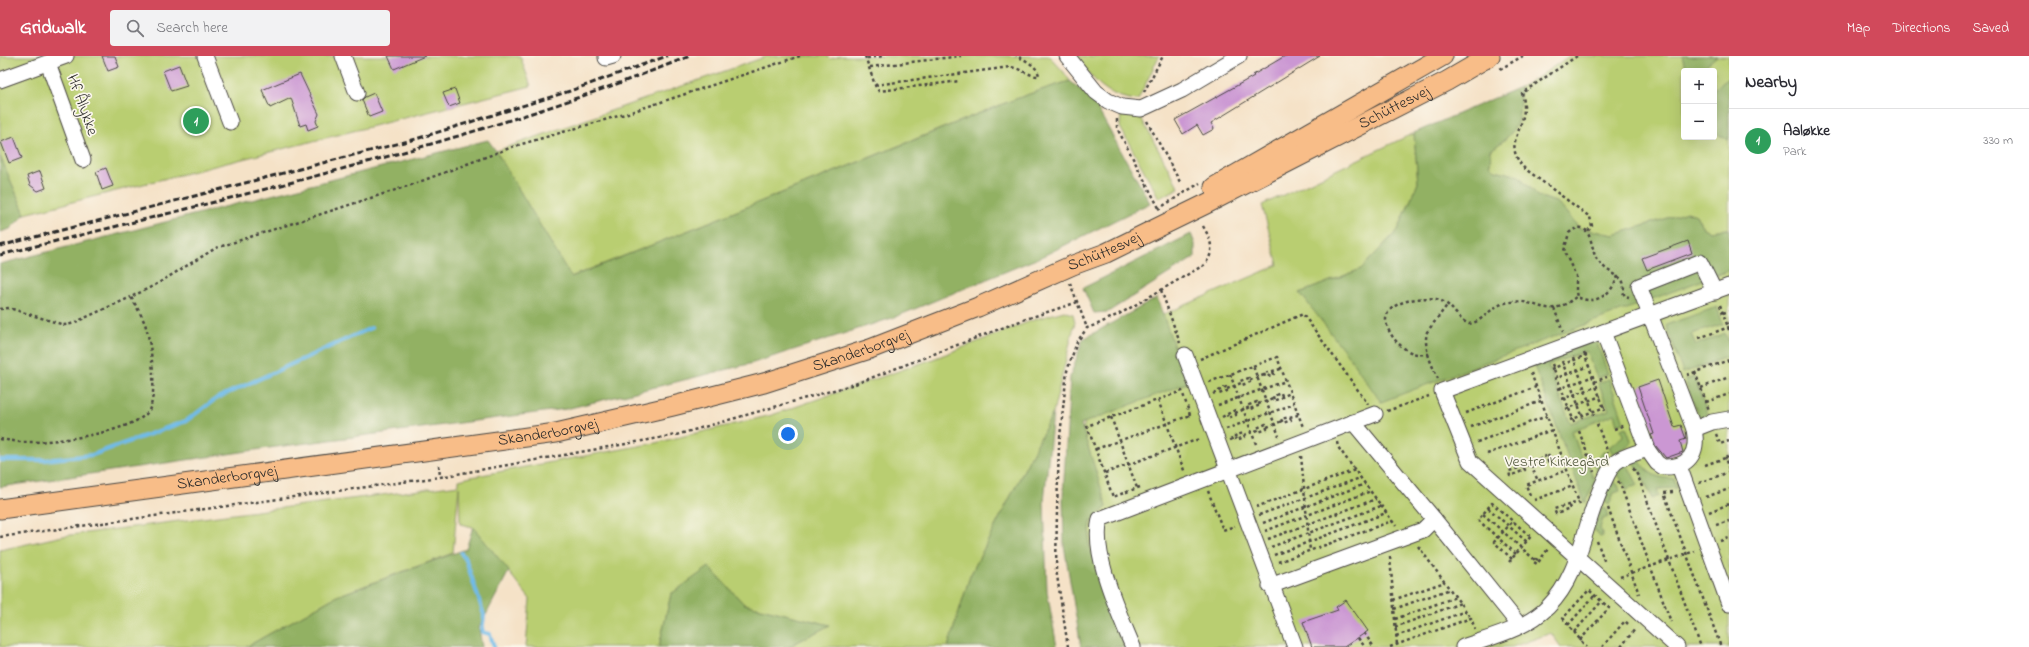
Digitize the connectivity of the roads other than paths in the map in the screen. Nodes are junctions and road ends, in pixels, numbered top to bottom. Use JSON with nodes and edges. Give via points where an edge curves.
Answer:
{"nodes":[{"id":1,"x":66,"y":56,"type":"edge"},
{"id":2,"x":205,"y":56,"type":"edge"},
{"id":3,"x":343,"y":56,"type":"edge"},
{"id":4,"x":606,"y":56,"type":"edge"},
{"id":5,"x":613,"y":56,"type":"edge"},
{"id":6,"x":1067,"y":56,"type":"edge"},
{"id":7,"x":1239,"y":56,"type":"edge"},
{"id":8,"x":1443,"y":56,"type":"edge"},
{"id":9,"x":1490,"y":56,"type":"edge"},
{"id":10,"x":48,"y":63,"type":"junction"},
{"id":11,"x":0,"y":80,"type":"edge"},
{"id":12,"x":357,"y":93,"type":"dead end"},
{"id":13,"x":230,"y":122,"type":"dead end"},
{"id":14,"x":83,"y":160,"type":"dead end"},
{"id":15,"x":1071,"y":273,"type":"junction"},
{"id":16,"x":1722,"y":289,"type":"edge"},
{"id":17,"x":1651,"y":315,"type":"junction"},
{"id":18,"x":1603,"y":332,"type":"junction"},
{"id":19,"x":1185,"y":356,"type":"road end"},
{"id":20,"x":1382,"y":412,"type":"road end"},
{"id":21,"x":1729,"y":419,"type":"edge"},
{"id":22,"x":1353,"y":422,"type":"junction"},
{"id":23,"x":1694,"y":429,"type":"junction"},
{"id":24,"x":1647,"y":449,"type":"junction"},
{"id":25,"x":1679,"y":466,"type":"junction"},
{"id":26,"x":1227,"y":470,"type":"junction"},
{"id":27,"x":0,"y":509,"type":"edge"},
{"id":28,"x":1434,"y":519,"type":"junction"},
{"id":29,"x":1577,"y":559,"type":"junction"},
{"id":30,"x":1270,"y":586,"type":"junction"},
{"id":31,"x":1729,"y":604,"type":"edge"},
{"id":32,"x":1520,"y":626,"type":"junction"},
{"id":33,"x":1673,"y":644,"type":"edge"},
{"id":34,"x":1133,"y":647,"type":"edge"},
{"id":35,"x":1295,"y":647,"type":"edge"},
{"id":36,"x":1463,"y":647,"type":"edge"}],
"edges":[{"from":1,"to":10,"type":"street"},
{"from":2,"to":13,"type":"street"},
{"from":3,"to":12,"type":"street"},
{"from":4,"to":5,"type":"street"},
{"from":6,"to":7,"type":"street","via":[[1096,92],[1115,105],[1140,109],[1182,90]]},
{"from":8,"to":15,"type":"main road","name":"Schüttesvej","via":[[1172,211],[1100,248]]},
{"from":9,"to":15,"type":"main road","name":"Schüttesvej"},
{"from":10,"to":11,"type":"street"},
{"from":10,"to":14,"type":"street","name":"Hf Ålykke"},
{"from":15,"to":27,"type":"main road","name":"Skanderborgvej","via":[[870,349],[764,383],[556,433]]},
{"from":16,"to":17,"type":"street"},
{"from":16,"to":17,"type":"street","via":[[1700,262],[1639,286]]},
{"from":17,"to":18,"type":"street"},
{"from":17,"to":23,"type":"street"},
{"from":18,"to":24,"type":"street"},
{"from":18,"to":29,"type":"street","via":[[1442,391],[1470,461],[1523,509],[1536,531],[1556,540]]},
{"from":19,"to":26,"type":"street","via":[[1210,408]]},
{"from":20,"to":22,"type":"street"},
{"from":21,"to":23,"type":"street"},
{"from":22,"to":26,"type":"street","via":[[1333,430],[1298,436],[1281,442]]},
{"from":22,"to":28,"type":"street"},
{"from":23,"to":25,"type":"street","via":[[1695,448],[1692,455]]},
{"from":24,"to":25,"type":"street","via":[[1663,467]]},
{"from":24,"to":29,"type":"street","via":[[1613,468],[1596,498]]},
{"from":25,"to":31,"type":"street"},
{"from":26,"to":30,"type":"street","via":[[1253,518]]},
{"from":26,"to":34,"type":"street","via":[[1204,479],[1187,478],[1100,519],[1097,528],[1100,558]]},
{"from":28,"to":30,"type":"street","via":[[1406,543]]},
{"from":28,"to":32,"type":"street"},
{"from":29,"to":32,"type":"street","via":[[1565,588],[1547,608]]},
{"from":29,"to":33,"type":"street","via":[[1610,584]]},
{"from":30,"to":35,"type":"street"},
{"from":32,"to":36,"type":"street"}]}
